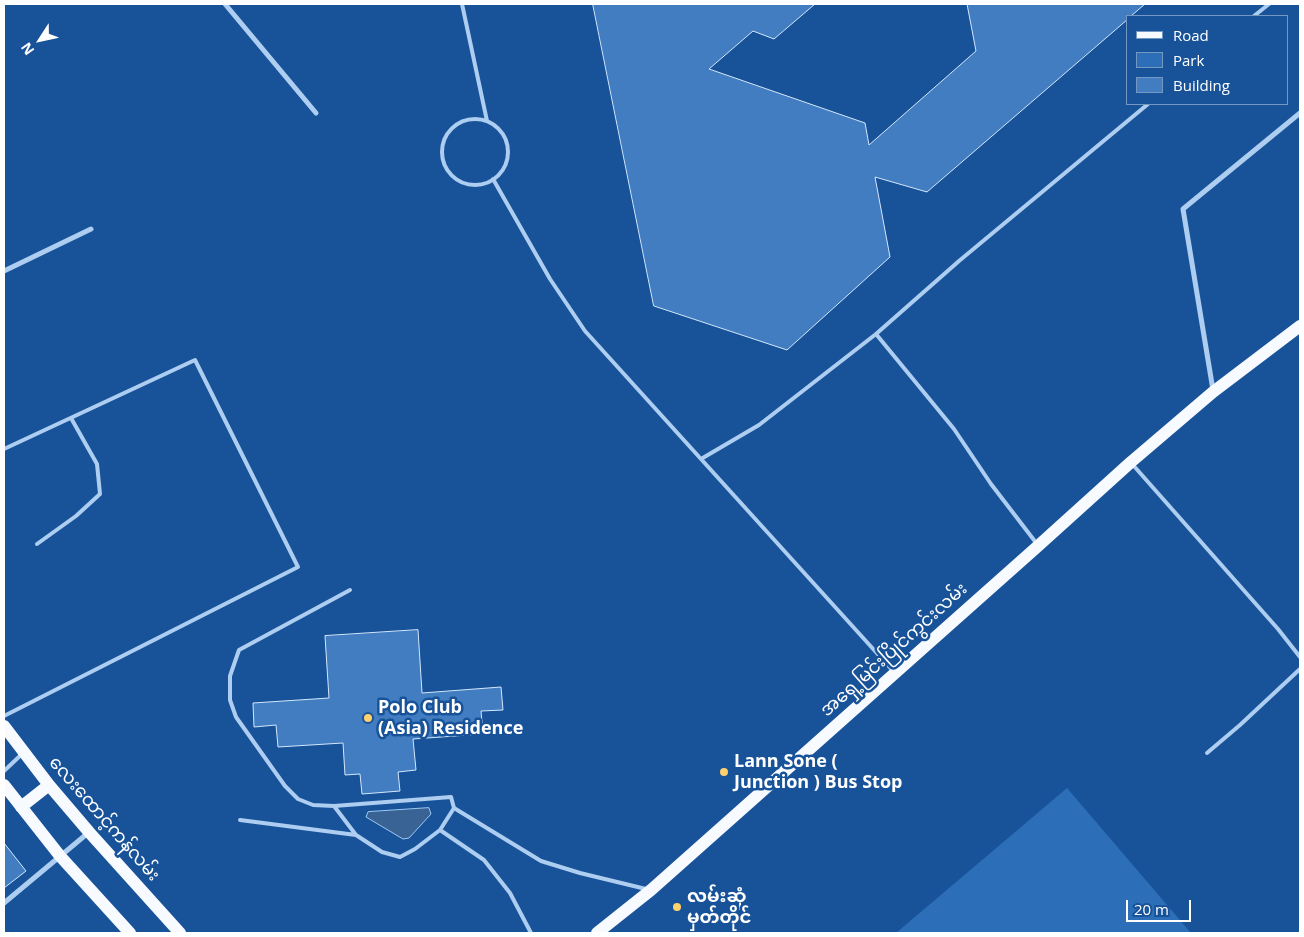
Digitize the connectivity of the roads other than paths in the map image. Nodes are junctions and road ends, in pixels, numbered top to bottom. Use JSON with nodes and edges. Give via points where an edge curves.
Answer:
{"nodes":[{"id":1,"x":225,"y":4,"type":"edge"},
{"id":2,"x":462,"y":4,"type":"edge"},
{"id":3,"x":1269,"y":4,"type":"edge"},
{"id":4,"x":1255,"y":15,"type":"edge"},
{"id":5,"x":1147,"y":105,"type":"edge"},
{"id":6,"x":316,"y":113,"type":"dead end"},
{"id":7,"x":1300,"y":113,"type":"edge"},
{"id":8,"x":487,"y":121,"type":"junction"},
{"id":9,"x":492,"y":180,"type":"junction"},
{"id":10,"x":91,"y":229,"type":"dead end"},
{"id":11,"x":4,"y":271,"type":"edge"},
{"id":12,"x":1300,"y":326,"type":"edge"},
{"id":13,"x":876,"y":334,"type":"junction"},
{"id":14,"x":1213,"y":392,"type":"junction"},
{"id":15,"x":71,"y":418,"type":"junction"},
{"id":16,"x":4,"y":449,"type":"edge"},
{"id":17,"x":701,"y":460,"type":"junction"},
{"id":18,"x":1131,"y":462,"type":"junction"},
{"id":19,"x":37,"y":544,"type":"dead end"},
{"id":20,"x":1038,"y":546,"type":"junction"},
{"id":21,"x":350,"y":590,"type":"dead end"},
{"id":22,"x":1300,"y":657,"type":"edge"},
{"id":23,"x":1300,"y":669,"type":"edge"},
{"id":24,"x":894,"y":673,"type":"junction"},
{"id":25,"x":4,"y":716,"type":"edge"},
{"id":26,"x":5,"y":729,"type":"edge"},
{"id":27,"x":24,"y":753,"type":"junction"},
{"id":28,"x":1207,"y":753,"type":"dead end"},
{"id":29,"x":4,"y":772,"type":"edge"},
{"id":30,"x":4,"y":785,"type":"edge"},
{"id":31,"x":48,"y":785,"type":"junction"},
{"id":32,"x":334,"y":806,"type":"junction"},
{"id":33,"x":21,"y":807,"type":"junction"},
{"id":34,"x":454,"y":808,"type":"junction"},
{"id":35,"x":240,"y":820,"type":"dead end"},
{"id":36,"x":440,"y":830,"type":"junction"},
{"id":37,"x":89,"y":832,"type":"junction"},
{"id":38,"x":356,"y":835,"type":"junction"},
{"id":39,"x":60,"y":856,"type":"junction"},
{"id":40,"x":651,"y":890,"type":"junction"},
{"id":41,"x":4,"y":903,"type":"edge"},
{"id":42,"x":130,"y":933,"type":"edge"},
{"id":43,"x":180,"y":933,"type":"edge"},
{"id":44,"x":531,"y":933,"type":"edge"},
{"id":45,"x":597,"y":933,"type":"edge"}],
"edges":[{"from":1,"to":6,"type":"street"},
{"from":2,"to":8,"type":"lane"},
{"from":3,"to":4,"type":"lane"},
{"from":5,"to":13,"type":"lane"},
{"from":7,"to":14,"type":"street","via":[[1183,209]]},
{"from":8,"to":9,"type":"lane","via":[[503,134],[508,154],[501,173]]},
{"from":8,"to":9,"type":"lane","via":[[477,118],[457,124],[444,139],[442,149],[443,160],[454,177],[473,184]]},
{"from":9,"to":17,"type":"lane","via":[[550,279],[585,331]]},
{"from":10,"to":11,"type":"street"},
{"from":12,"to":14,"type":"main road","name":"အရှေ့မြင်းပြိုင်ကွင်းလမ်း"},
{"from":13,"to":17,"type":"lane","via":[[759,425]]},
{"from":13,"to":20,"type":"lane","via":[[954,429]]},
{"from":14,"to":18,"type":"main road","name":"အရှေ့မြင်းပြိုင်ကွင်းလမ်း"},
{"from":15,"to":16,"type":"lane"},
{"from":15,"to":19,"type":"lane","via":[[97,464],[100,494]]},
{"from":15,"to":25,"type":"lane","via":[[195,360],[298,567]]},
{"from":17,"to":24,"type":"lane"},
{"from":18,"to":20,"type":"main road","name":"အရှေ့မြင်းပြိုင်ကွင်းလမ်း"},
{"from":18,"to":22,"type":"lane"},
{"from":20,"to":24,"type":"main road","name":"အရှေ့မြင်းပြိုင်ကွင်းလမ်း"},
{"from":21,"to":32,"type":"lane","via":[[239,650],[230,676],[230,700],[236,717],[285,786],[298,798],[313,805]]},
{"from":23,"to":28,"type":"lane"},
{"from":24,"to":40,"type":"main road","name":"အရှေ့မြင်းပြိုင်ကွင်းလမ်း"},
{"from":26,"to":27,"type":"main road","name":"လေးထောင့်ကန်လမ်း"},
{"from":27,"to":29,"type":"lane"},
{"from":27,"to":31,"type":"main road","name":"လေးထောင့်ကန်လမ်း"},
{"from":30,"to":33,"type":"main road"},
{"from":31,"to":33,"type":"main road"},
{"from":31,"to":37,"type":"main road","name":"လေးထောင့်ကန်လမ်း"},
{"from":32,"to":34,"type":"lane","via":[[452,797]]},
{"from":32,"to":38,"type":"lane"},
{"from":33,"to":39,"type":"main road"},
{"from":34,"to":36,"type":"lane"},
{"from":34,"to":40,"type":"lane","via":[[541,861],[580,874]]},
{"from":35,"to":38,"type":"lane"},
{"from":36,"to":38,"type":"lane","via":[[400,857],[382,852]]},
{"from":36,"to":44,"type":"lane","via":[[484,860],[510,893]]},
{"from":37,"to":39,"type":"street"},
{"from":37,"to":43,"type":"main road","name":"လေးထောင့်ကန်လမ်း"},
{"from":39,"to":41,"type":"street"},
{"from":39,"to":42,"type":"main road"},
{"from":40,"to":45,"type":"main road","name":"အရှေ့မြင်းပြိုင်ကွင်းလမ်း"}]}
